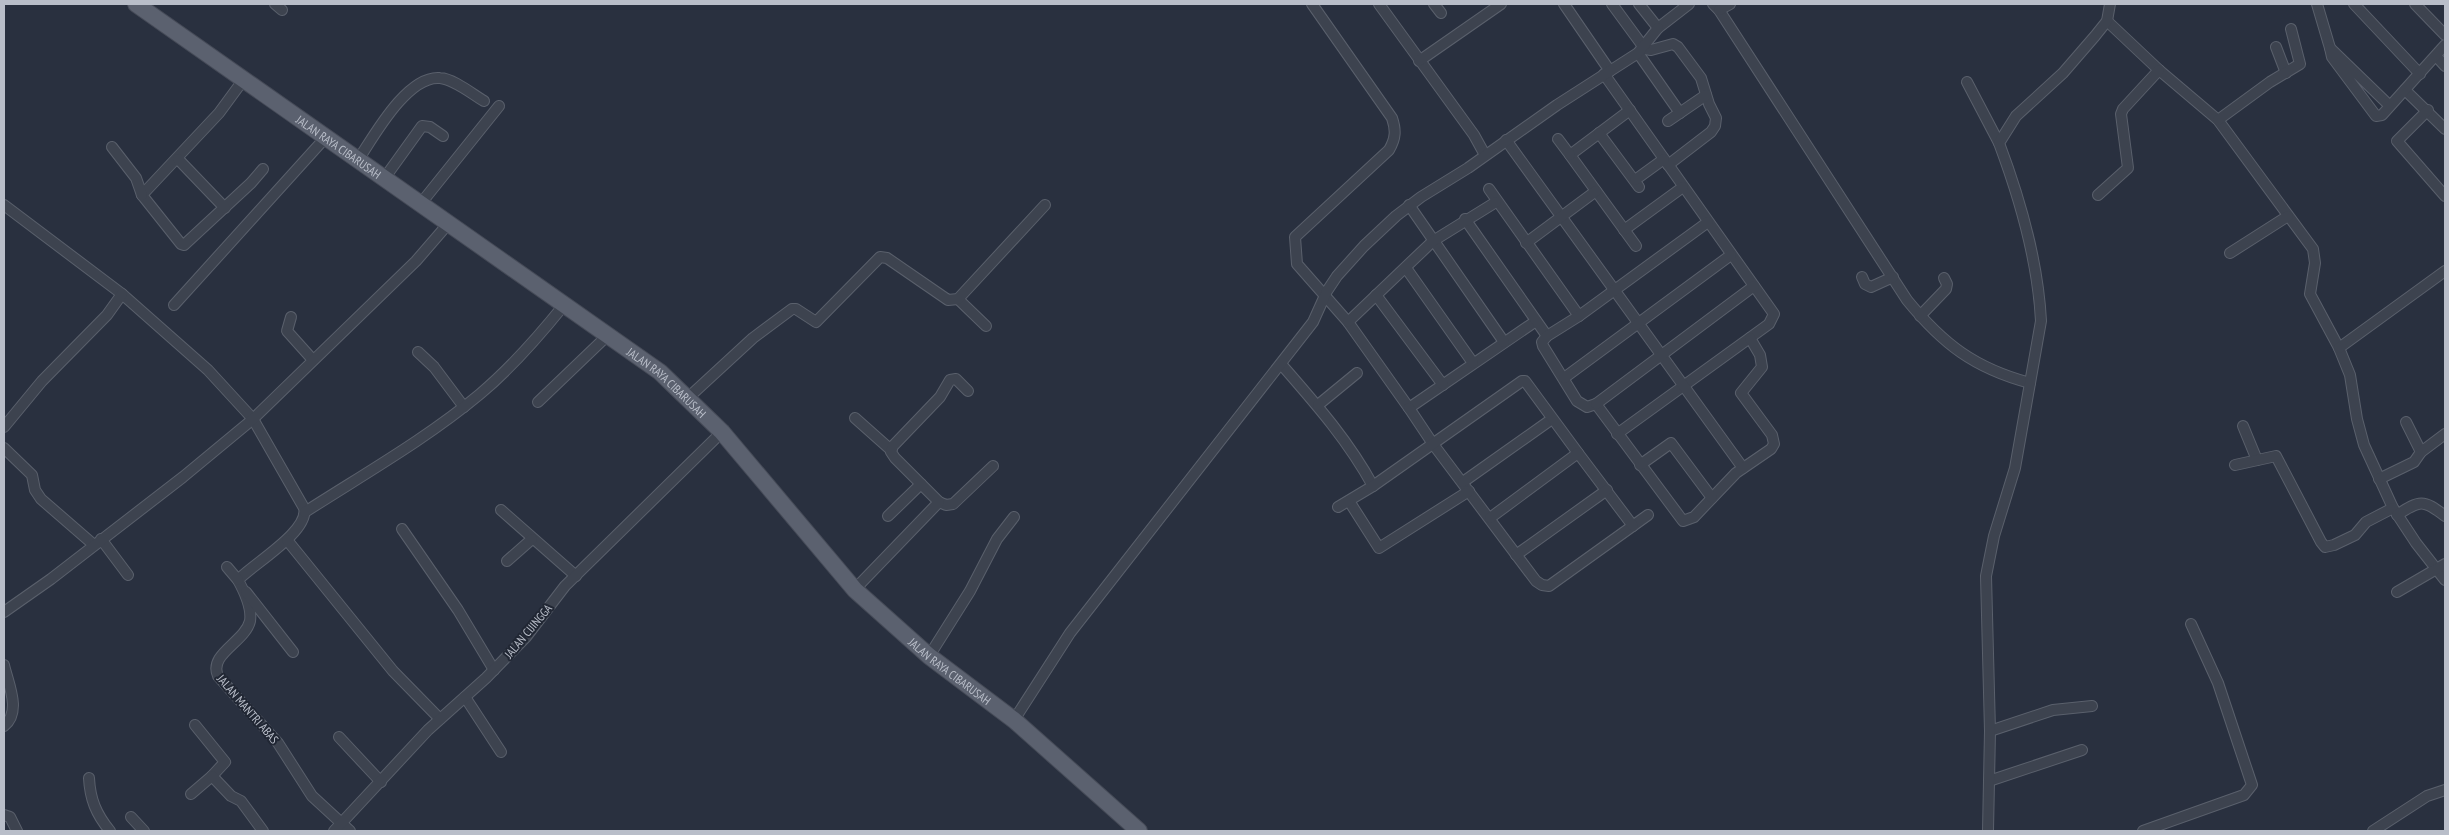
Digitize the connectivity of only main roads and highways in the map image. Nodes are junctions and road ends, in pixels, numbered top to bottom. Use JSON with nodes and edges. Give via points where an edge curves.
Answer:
{"nodes":[{"id":1,"x":136,"y":4,"type":"edge"},
{"id":2,"x":142,"y":4,"type":"edge"},
{"id":3,"x":333,"y":140,"type":"junction"},
{"id":4,"x":724,"y":431,"type":"junction"},
{"id":5,"x":986,"y":694,"type":"junction"},
{"id":6,"x":1010,"y":713,"type":"junction"},
{"id":7,"x":1139,"y":831,"type":"edge"},
{"id":8,"x":1144,"y":831,"type":"edge"}],
"edges":[{"from":1,"to":3,"type":"main road","name":"JALAN RAYA CIBARUSAH"},
{"from":2,"to":3,"type":"main road","name":"JALAN RAYA CIBARUSAH"},
{"from":3,"to":4,"type":"main road","name":"JALAN RAYA CIBARUSAH","via":[[660,372]]},
{"from":3,"to":4,"type":"main road","name":"JALAN RAYA CIBARUSAH","via":[[647,357]]},
{"from":4,"to":5,"type":"main road","name":"JALAN RAYA CIBARUSAH","via":[[857,587],[931,653]]},
{"from":4,"to":5,"type":"main road","name":"JALAN RAYA CIBARUSAH","via":[[855,590],[929,656]]},
{"from":5,"to":6,"type":"main road","name":"JALAN RAYA CIBARUSAH"},
{"from":6,"to":7,"type":"main road","name":"JALAN RAYA CIBARUSAH"},
{"from":6,"to":8,"type":"main road","name":"JALAN RAYA CIBARUSAH"}]}
